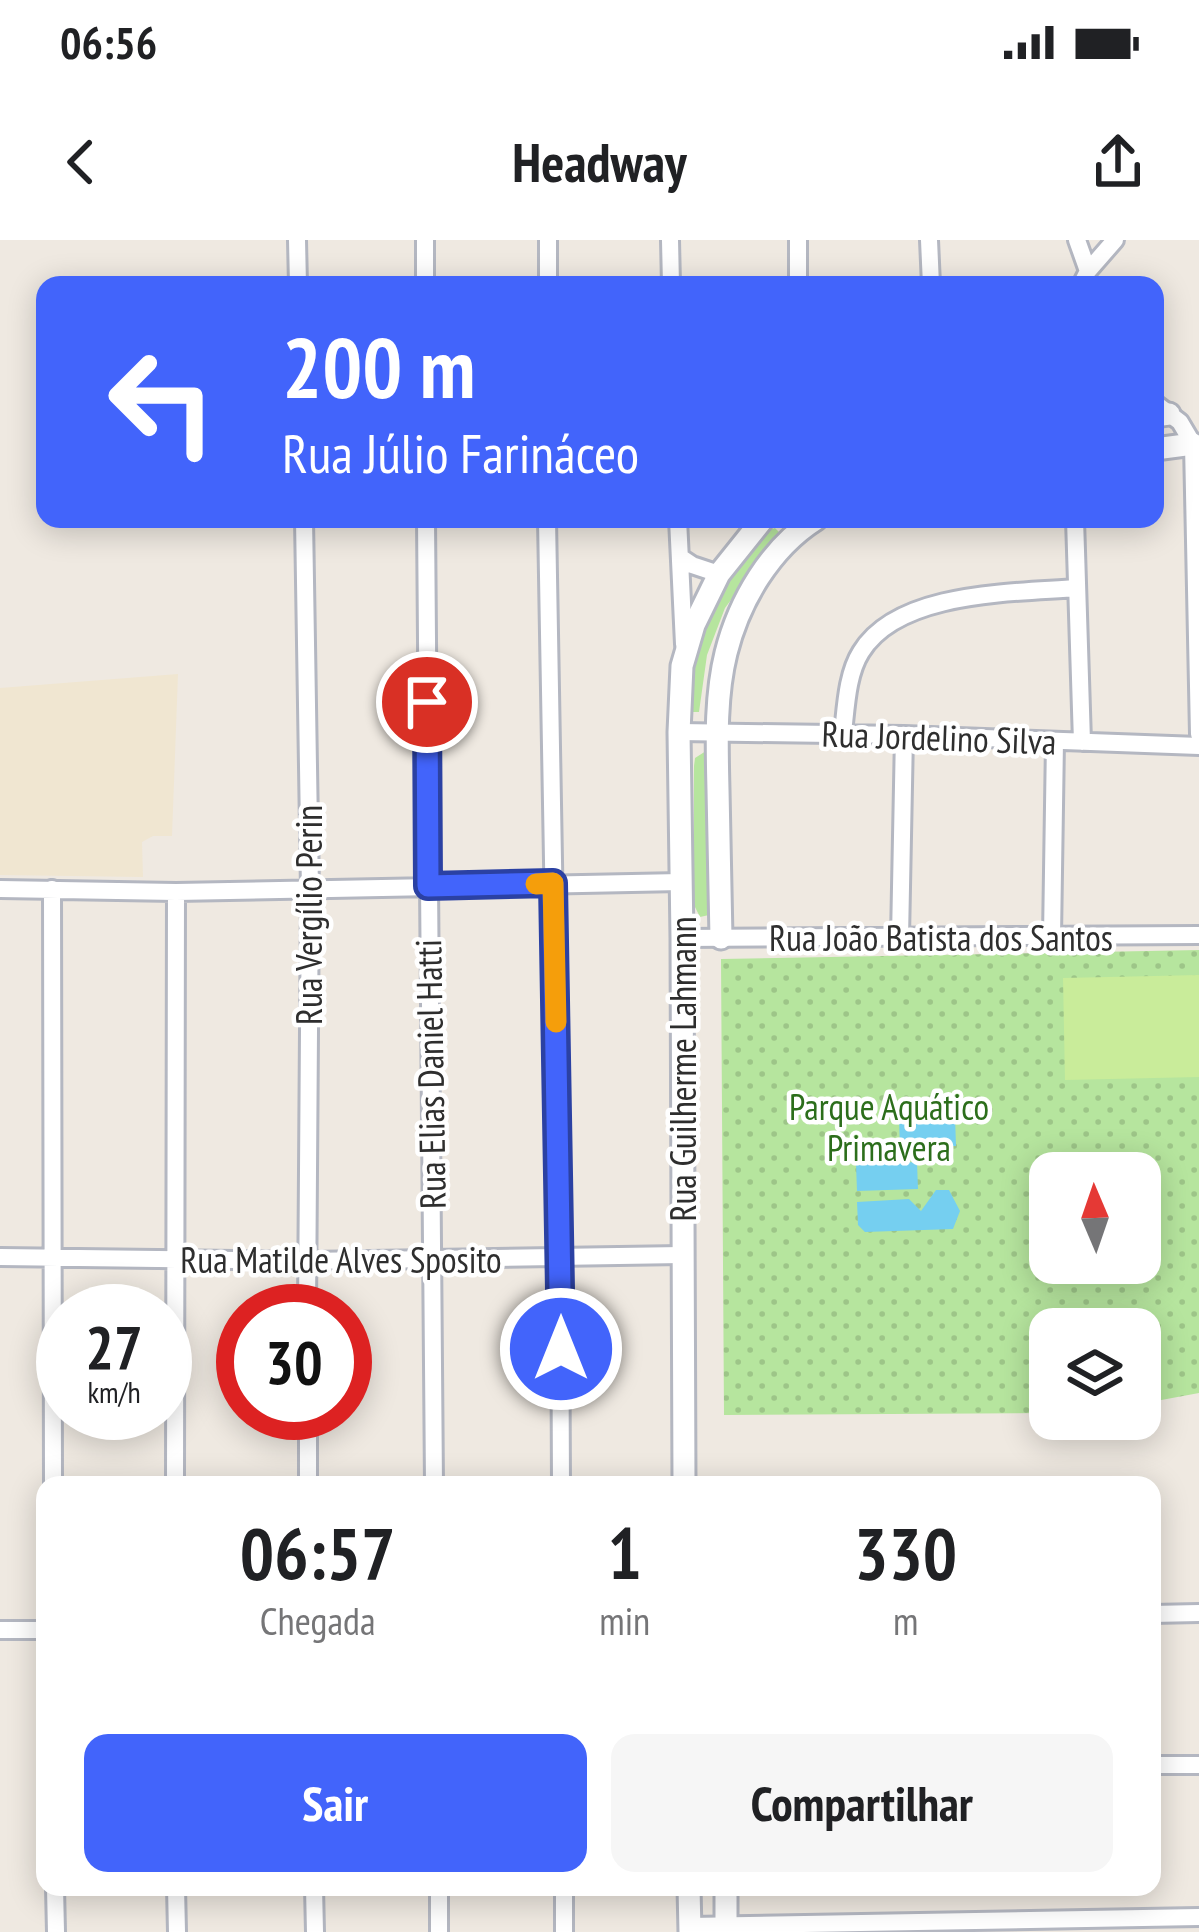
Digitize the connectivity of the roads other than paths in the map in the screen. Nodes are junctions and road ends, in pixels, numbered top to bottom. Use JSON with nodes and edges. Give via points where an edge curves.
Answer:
{"nodes":[{"id":1,"x":297,"y":240,"type":"edge"},
{"id":2,"x":425,"y":240,"type":"edge"},
{"id":3,"x":548,"y":240,"type":"edge"},
{"id":4,"x":670,"y":240,"type":"edge"},
{"id":5,"x":798,"y":240,"type":"edge"},
{"id":6,"x":929,"y":240,"type":"edge"},
{"id":7,"x":1078,"y":240,"type":"edge"},
{"id":8,"x":1115,"y":240,"type":"edge"},
{"id":9,"x":298,"y":276,"type":"edge"},
{"id":10,"x":425,"y":276,"type":"edge"},
{"id":11,"x":548,"y":276,"type":"edge"},
{"id":12,"x":671,"y":276,"type":"edge"},
{"id":13,"x":798,"y":276,"type":"edge"},
{"id":14,"x":931,"y":276,"type":"edge"},
{"id":15,"x":1085,"y":276,"type":"edge"},
{"id":16,"x":1087,"y":276,"type":"edge"},
{"id":17,"x":1164,"y":413,"type":"edge"},
{"id":18,"x":1193,"y":444,"type":"junction"},
{"id":19,"x":1164,"y":448,"type":"edge"},
{"id":20,"x":304,"y":528,"type":"edge"},
{"id":21,"x":426,"y":528,"type":"edge"},
{"id":22,"x":548,"y":528,"type":"edge"},
{"id":23,"x":678,"y":528,"type":"edge"},
{"id":24,"x":756,"y":528,"type":"edge"},
{"id":25,"x":802,"y":528,"type":"edge"},
{"id":26,"x":1075,"y":528,"type":"edge"},
{"id":27,"x":680,"y":557,"type":"junction"},
{"id":28,"x":718,"y":574,"type":"junction"},
{"id":29,"x":1077,"y":588,"type":"junction"},
{"id":30,"x":684,"y":653,"type":"junction"},
{"id":31,"x":679,"y":732,"type":"junction"},
{"id":32,"x":717,"y":732,"type":"junction"},
{"id":33,"x":843,"y":733,"type":"junction"},
{"id":34,"x":1199,"y":734,"type":"edge"},
{"id":35,"x":904,"y":735,"type":"junction"},
{"id":36,"x":1055,"y":741,"type":"junction"},
{"id":37,"x":1082,"y":742,"type":"junction"},
{"id":38,"x":1199,"y":746,"type":"edge"},
{"id":39,"x":681,"y":882,"type":"junction"},
{"id":40,"x":553,"y":883,"type":"junction"},
{"id":41,"x":428,"y":886,"type":"junction"},
{"id":42,"x":0,"y":890,"type":"edge"},
{"id":43,"x":52,"y":890,"type":"junction"},
{"id":44,"x":310,"y":890,"type":"junction"},
{"id":45,"x":176,"y":892,"type":"junction"},
{"id":46,"x":1199,"y":935,"type":"edge"},
{"id":47,"x":1052,"y":937,"type":"junction"},
{"id":48,"x":682,"y":938,"type":"junction"},
{"id":49,"x":721,"y":938,"type":"junction"},
{"id":50,"x":900,"y":938,"type":"junction"},
{"id":51,"x":682,"y":1255,"type":"junction"},
{"id":52,"x":0,"y":1257,"type":"edge"},
{"id":53,"x":54,"y":1258,"type":"junction"},
{"id":54,"x":433,"y":1258,"type":"junction"},
{"id":55,"x":560,"y":1259,"type":"junction"},
{"id":56,"x":176,"y":1260,"type":"junction"},
{"id":57,"x":307,"y":1262,"type":"junction"},
{"id":58,"x":307,"y":1284,"type":"edge"},
{"id":59,"x":308,"y":1440,"type":"edge"},
{"id":60,"x":53,"y":1476,"type":"edge"},
{"id":61,"x":175,"y":1476,"type":"edge"},
{"id":62,"x":308,"y":1476,"type":"edge"},
{"id":63,"x":434,"y":1476,"type":"edge"},
{"id":64,"x":561,"y":1476,"type":"edge"},
{"id":65,"x":684,"y":1476,"type":"edge"},
{"id":66,"x":1199,"y":1613,"type":"edge"},
{"id":67,"x":1161,"y":1614,"type":"edge"},
{"id":68,"x":0,"y":1630,"type":"edge"},
{"id":69,"x":36,"y":1630,"type":"edge"},
{"id":70,"x":1199,"y":1765,"type":"edge"},
{"id":71,"x":1161,"y":1766,"type":"edge"},
{"id":72,"x":56,"y":1896,"type":"edge"},
{"id":73,"x":176,"y":1896,"type":"edge"},
{"id":74,"x":314,"y":1896,"type":"edge"},
{"id":75,"x":439,"y":1896,"type":"edge"},
{"id":76,"x":564,"y":1896,"type":"edge"},
{"id":77,"x":689,"y":1896,"type":"edge"},
{"id":78,"x":726,"y":1896,"type":"edge"},
{"id":79,"x":1199,"y":1917,"type":"edge"},
{"id":80,"x":726,"y":1928,"type":"edge"},
{"id":81,"x":690,"y":1929,"type":"edge"},
{"id":82,"x":56,"y":1932,"type":"edge"},
{"id":83,"x":177,"y":1932,"type":"edge"},
{"id":84,"x":315,"y":1932,"type":"edge"},
{"id":85,"x":439,"y":1932,"type":"edge"},
{"id":86,"x":564,"y":1932,"type":"edge"}],
"edges":[{"from":1,"to":9,"type":"street"},
{"from":2,"to":10,"type":"street"},
{"from":3,"to":11,"type":"street"},
{"from":4,"to":12,"type":"street"},
{"from":5,"to":13,"type":"street"},
{"from":6,"to":14,"type":"street"},
{"from":7,"to":15,"type":"street"},
{"from":8,"to":16,"type":"street"},
{"from":17,"to":18,"type":"street"},
{"from":18,"to":19,"type":"street"},
{"from":18,"to":34,"type":"street"},
{"from":20,"to":44,"type":"street","name":"Rua Vergílio Perin"},
{"from":21,"to":41,"type":"street","name":"Rua Elias Daniel Hatti"},
{"from":22,"to":40,"type":"street"},
{"from":23,"to":27,"type":"street","name":"Rua Guilherme Lahmann"},
{"from":24,"to":28,"type":"street","name":"Rua Guilherme Lahmann"},
{"from":25,"to":32,"type":"street","via":[[743,603],[725,655]]},
{"from":26,"to":29,"type":"street"},
{"from":27,"to":28,"type":"street"},
{"from":27,"to":30,"type":"street","name":"Rua Guilherme Lahmann"},
{"from":28,"to":30,"type":"street","name":"Rua Guilherme Lahmann"},
{"from":29,"to":33,"type":"street","via":[[950,600],[896,617],[861,651]]},
{"from":29,"to":37,"type":"street"},
{"from":30,"to":31,"type":"street","name":"Rua Guilherme Lahmann"},
{"from":31,"to":32,"type":"street","name":"Rua Jordelino Silva"},
{"from":31,"to":39,"type":"street","name":"Rua Guilherme Lahmann"},
{"from":32,"to":33,"type":"street","name":"Rua Jordelino Silva"},
{"from":32,"to":49,"type":"street"},
{"from":33,"to":35,"type":"street","name":"Rua Jordelino Silva"},
{"from":35,"to":36,"type":"street","name":"Rua Jordelino Silva"},
{"from":35,"to":50,"type":"street"},
{"from":36,"to":37,"type":"street","name":"Rua Jordelino Silva"},
{"from":36,"to":47,"type":"street"},
{"from":37,"to":38,"type":"street","name":"Rua Jordelino Silva"},
{"from":39,"to":40,"type":"street"},
{"from":39,"to":48,"type":"street","name":"Rua Guilherme Lahmann"},
{"from":40,"to":41,"type":"street"},
{"from":40,"to":55,"type":"street"},
{"from":41,"to":44,"type":"street"},
{"from":41,"to":54,"type":"street","name":"Rua Elias Daniel Hatti"},
{"from":42,"to":43,"type":"street"},
{"from":43,"to":45,"type":"street"},
{"from":43,"to":53,"type":"street"},
{"from":44,"to":45,"type":"street"},
{"from":44,"to":57,"type":"street","name":"Rua Vergílio Perin"},
{"from":45,"to":56,"type":"street"},
{"from":46,"to":47,"type":"street","name":"Rua João Batista dos Santos"},
{"from":47,"to":50,"type":"street","name":"Rua João Batista dos Santos"},
{"from":48,"to":49,"type":"street","name":"Rua João Batista dos Santos"},
{"from":48,"to":51,"type":"street","name":"Rua Guilherme Lahmann"},
{"from":49,"to":50,"type":"street","name":"Rua João Batista dos Santos"},
{"from":51,"to":55,"type":"street","name":"Rua Matilde Alves Sposito"},
{"from":51,"to":65,"type":"street","name":"Rua Guilherme Lahmann"},
{"from":52,"to":53,"type":"street","name":"Rua Matilde Alves Sposito"},
{"from":53,"to":56,"type":"street","name":"Rua Matilde Alves Sposito"},
{"from":53,"to":60,"type":"street"},
{"from":54,"to":55,"type":"street","name":"Rua Matilde Alves Sposito"},
{"from":54,"to":57,"type":"street","name":"Rua Matilde Alves Sposito"},
{"from":54,"to":63,"type":"street","name":"Rua Elias Daniel Hatti"},
{"from":55,"to":64,"type":"street"},
{"from":56,"to":57,"type":"street","name":"Rua Matilde Alves Sposito"},
{"from":56,"to":61,"type":"street"},
{"from":57,"to":58,"type":"street","name":"Rua Vergílio Perin"},
{"from":59,"to":62,"type":"street"},
{"from":66,"to":67,"type":"street"},
{"from":68,"to":69,"type":"street"},
{"from":70,"to":71,"type":"street"},
{"from":72,"to":82,"type":"street"},
{"from":73,"to":83,"type":"street"},
{"from":74,"to":84,"type":"street"},
{"from":75,"to":85,"type":"street"},
{"from":76,"to":86,"type":"street"},
{"from":77,"to":81,"type":"street"},
{"from":78,"to":80,"type":"street"},
{"from":79,"to":80,"type":"street"},
{"from":80,"to":81,"type":"street"}]}
